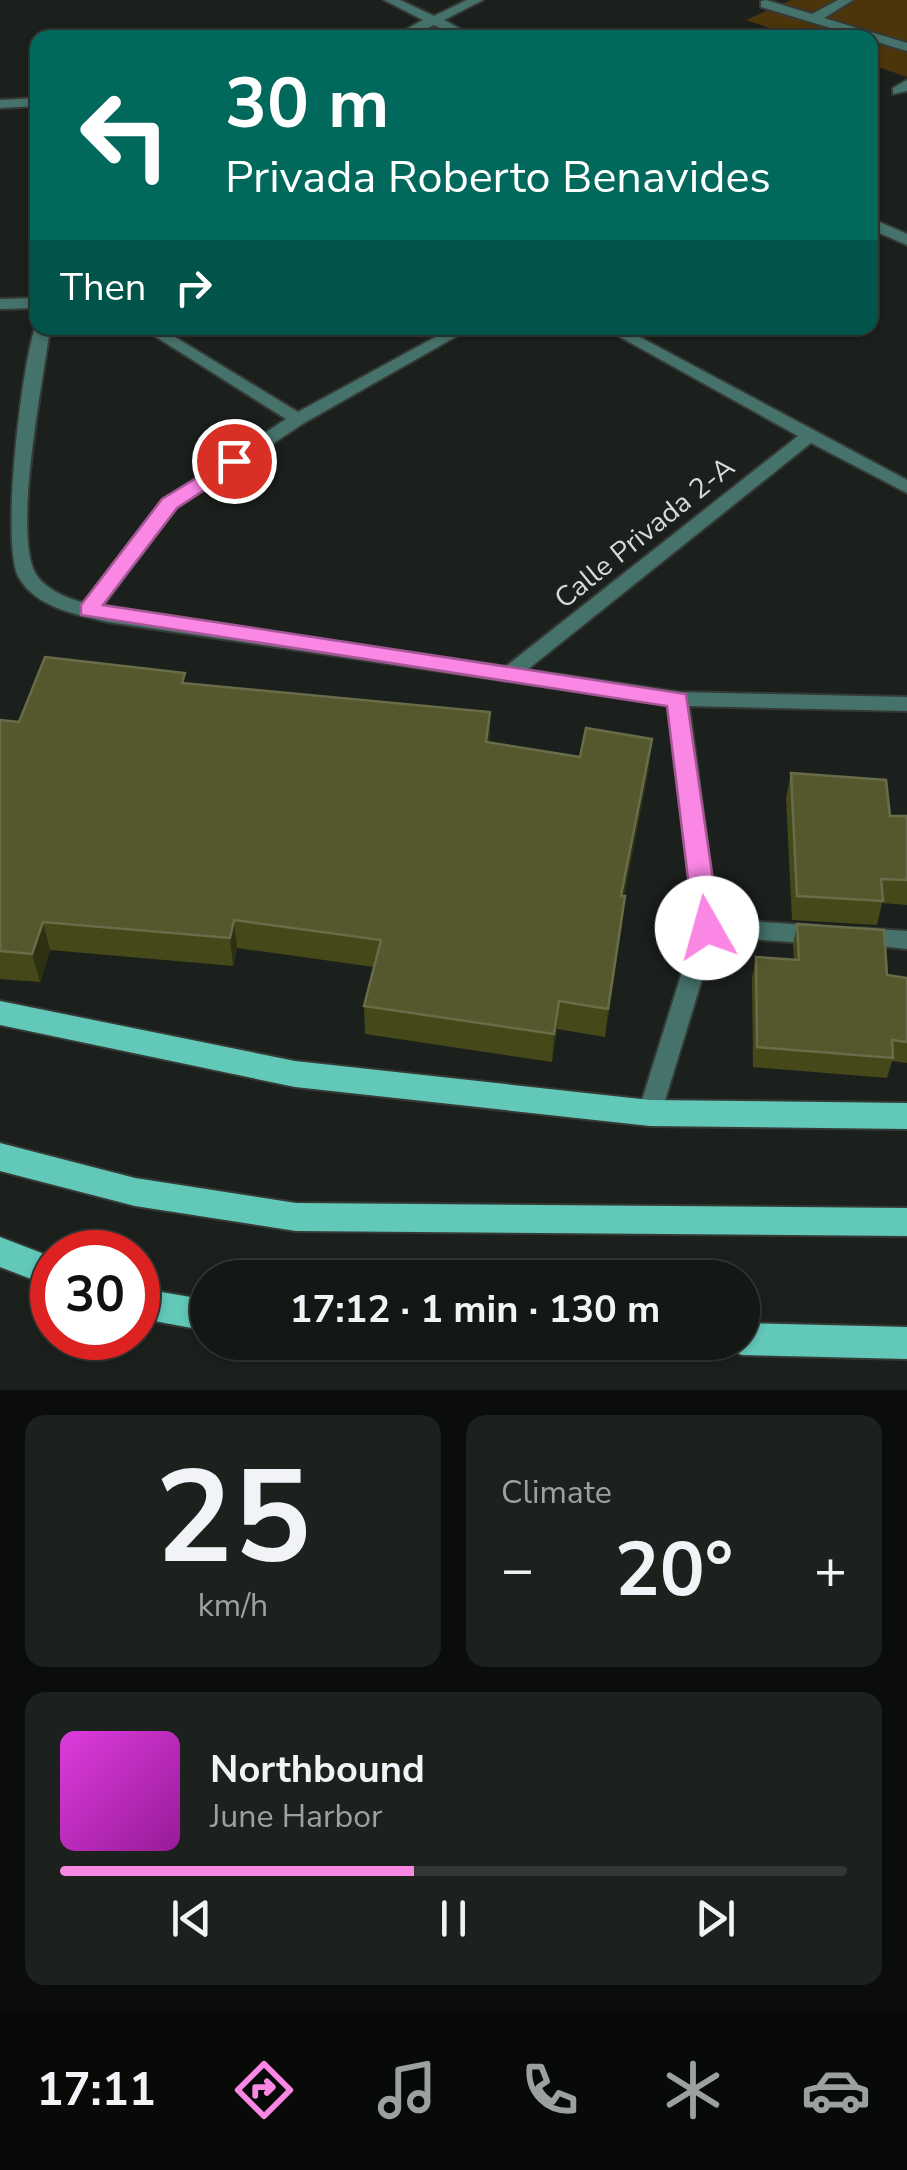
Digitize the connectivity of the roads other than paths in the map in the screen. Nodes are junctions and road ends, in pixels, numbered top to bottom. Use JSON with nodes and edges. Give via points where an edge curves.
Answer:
{"nodes":[{"id":1,"x":390,"y":0,"type":"edge"},
{"id":2,"x":476,"y":0,"type":"edge"},
{"id":3,"x":847,"y":0,"type":"edge"},
{"id":4,"x":766,"y":4,"type":"dead end"},
{"id":5,"x":812,"y":19,"type":"junction"},
{"id":6,"x":432,"y":20,"type":"junction"},
{"id":7,"x":412,"y":30,"type":"edge"},
{"id":8,"x":454,"y":30,"type":"edge"},
{"id":9,"x":849,"y":30,"type":"edge"},
{"id":10,"x":878,"y":38,"type":"edge"},
{"id":11,"x":907,"y":47,"type":"edge"},
{"id":12,"x":30,"y":102,"type":"edge"},
{"id":13,"x":0,"y":104,"type":"edge"},
{"id":14,"x":878,"y":227,"type":"edge"},
{"id":15,"x":907,"y":240,"type":"edge"},
{"id":16,"x":30,"y":303,"type":"edge"},
{"id":17,"x":0,"y":304,"type":"edge"},
{"id":18,"x":41,"y":335,"type":"edge"},
{"id":19,"x":162,"y":335,"type":"edge"},
{"id":20,"x":450,"y":335,"type":"edge"},
{"id":21,"x":625,"y":335,"type":"edge"},
{"id":22,"x":298,"y":418,"type":"junction"},
{"id":23,"x":810,"y":435,"type":"junction"},
{"id":24,"x":907,"y":488,"type":"edge"},
{"id":25,"x":89,"y":610,"type":"junction"},
{"id":26,"x":512,"y":672,"type":"junction"},
{"id":27,"x":678,"y":699,"type":"junction"},
{"id":28,"x":907,"y":704,"type":"edge"},
{"id":29,"x":707,"y":928,"type":"junction"},
{"id":30,"x":907,"y":940,"type":"edge"},
{"id":31,"x":0,"y":1013,"type":"edge"},
{"id":32,"x":650,"y":1113,"type":"junction"},
{"id":33,"x":907,"y":1116,"type":"edge"},
{"id":34,"x":0,"y":1157,"type":"edge"},
{"id":35,"x":907,"y":1222,"type":"edge"},
{"id":36,"x":0,"y":1252,"type":"edge"},
{"id":37,"x":30,"y":1264,"type":"edge"},
{"id":38,"x":160,"y":1307,"type":"edge"},
{"id":39,"x":190,"y":1313,"type":"edge"},
{"id":40,"x":760,"y":1340,"type":"edge"},
{"id":41,"x":907,"y":1344,"type":"edge"}],
"edges":[{"from":1,"to":6,"type":"street"},
{"from":2,"to":6,"type":"street"},
{"from":3,"to":5,"type":"street"},
{"from":4,"to":5,"type":"street"},
{"from":5,"to":9,"type":"street"},
{"from":6,"to":7,"type":"street"},
{"from":6,"to":8,"type":"street"},
{"from":10,"to":11,"type":"street"},
{"from":12,"to":13,"type":"street"},
{"from":14,"to":15,"type":"street"},
{"from":16,"to":17,"type":"street"},
{"from":18,"to":25,"type":"street","via":[[16,534],[24,573],[51,600]]},
{"from":19,"to":22,"type":"street"},
{"from":20,"to":22,"type":"street"},
{"from":21,"to":23,"type":"street"},
{"from":22,"to":25,"type":"street","via":[[170,504]]},
{"from":23,"to":24,"type":"street"},
{"from":23,"to":26,"type":"street","name":"Calle Privada 2-A"},
{"from":25,"to":26,"type":"street"},
{"from":26,"to":27,"type":"street"},
{"from":27,"to":28,"type":"street"},
{"from":27,"to":29,"type":"street"},
{"from":29,"to":30,"type":"street"},
{"from":29,"to":32,"type":"street"},
{"from":31,"to":32,"type":"main road","via":[[295,1074]]},
{"from":32,"to":33,"type":"main road"},
{"from":34,"to":35,"type":"main road","via":[[135,1192],[296,1217]]},
{"from":36,"to":37,"type":"main road"},
{"from":38,"to":39,"type":"main road"},
{"from":40,"to":41,"type":"main road"}]}
